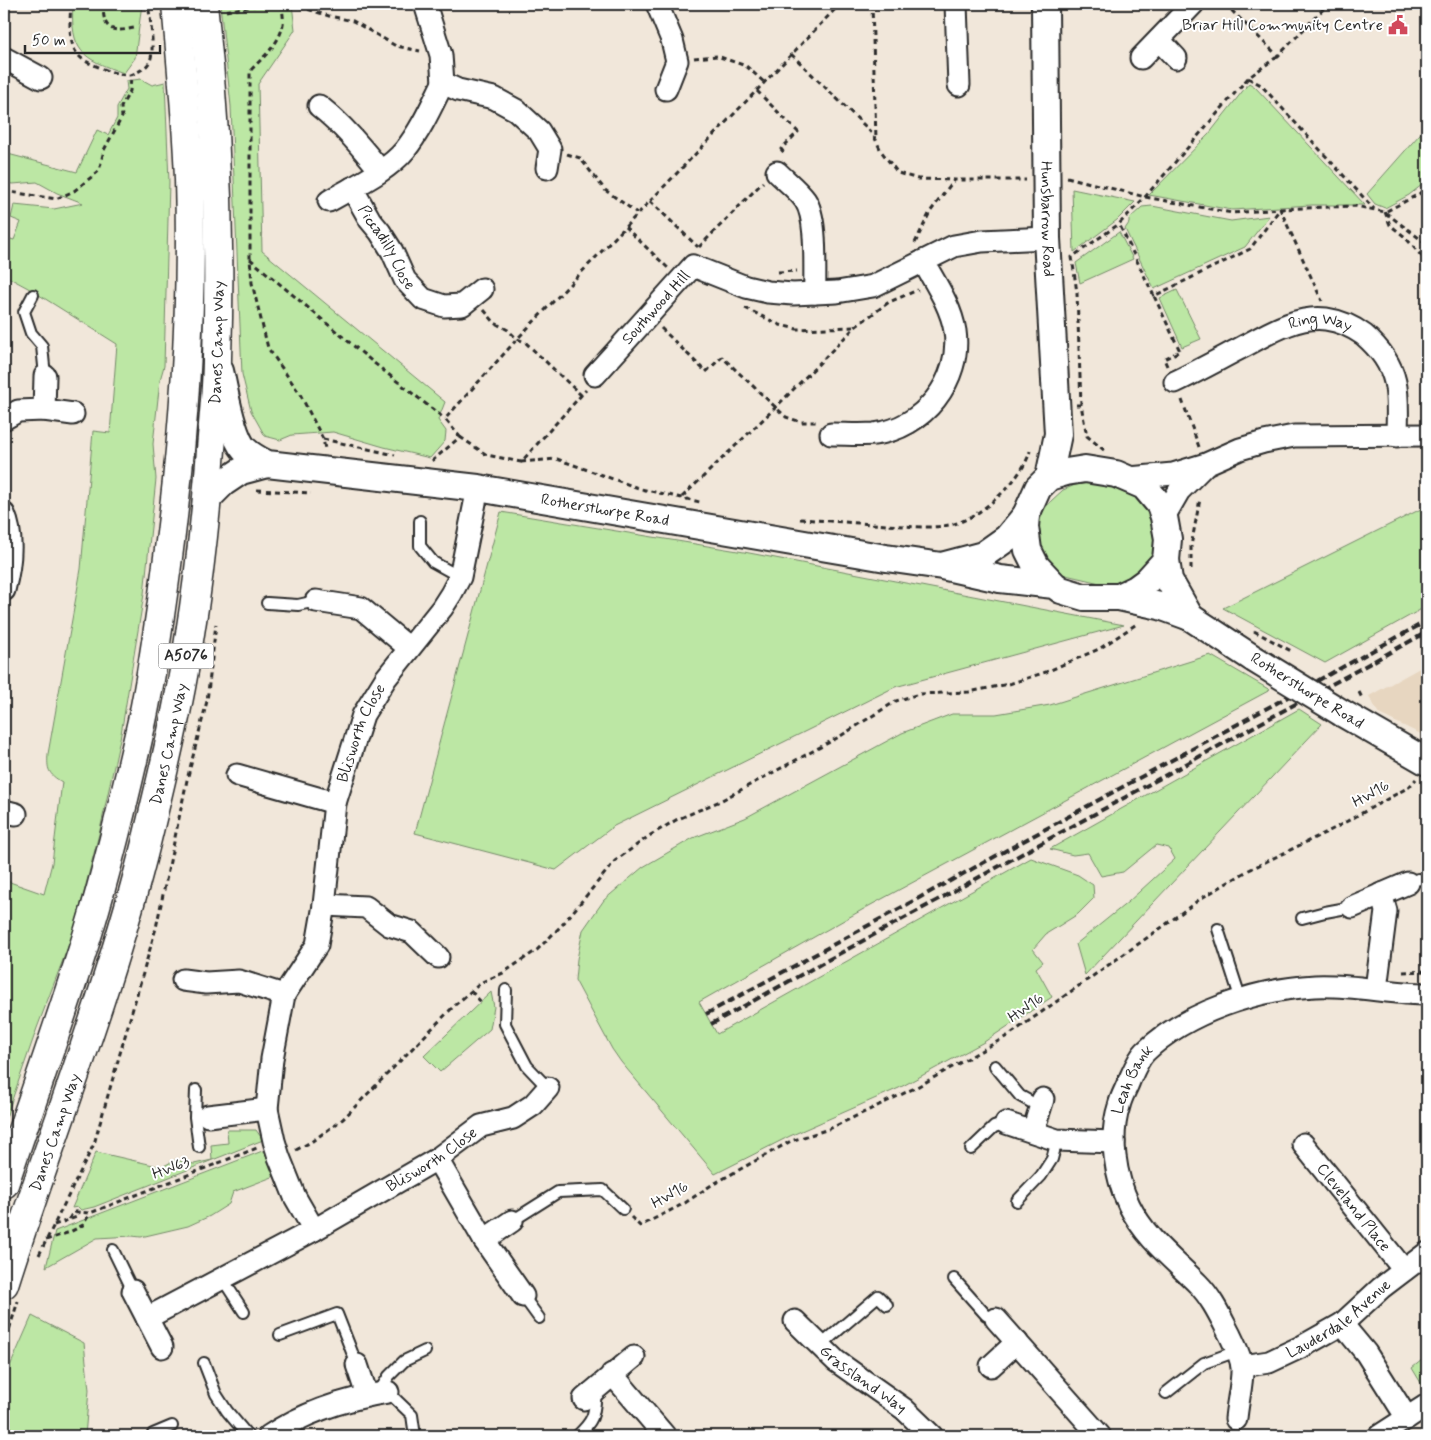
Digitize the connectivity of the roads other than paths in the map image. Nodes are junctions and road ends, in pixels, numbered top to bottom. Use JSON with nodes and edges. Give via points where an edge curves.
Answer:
{"nodes":[{"id":1,"x":176,"y":4,"type":"edge"},
{"id":2,"x":425,"y":4,"type":"edge"},
{"id":3,"x":657,"y":4,"type":"edge"},
{"id":4,"x":956,"y":4,"type":"edge"},
{"id":5,"x":1045,"y":4,"type":"edge"},
{"id":6,"x":1193,"y":4,"type":"edge"},
{"id":7,"x":210,"y":8,"type":"edge"},
{"id":8,"x":1159,"y":40,"type":"junction"},
{"id":9,"x":4,"y":58,"type":"edge"},
{"id":10,"x":1141,"y":58,"type":"dead end"},
{"id":11,"x":1176,"y":58,"type":"dead end"},
{"id":12,"x":41,"y":78,"type":"dead end"},
{"id":13,"x":443,"y":83,"type":"junction"},
{"id":14,"x":959,"y":85,"type":"dead end"},
{"id":15,"x":666,"y":89,"type":"dead end"},
{"id":16,"x":319,"y":106,"type":"dead end"},
{"id":17,"x":548,"y":159,"type":"road end"},
{"id":18,"x":380,"y":170,"type":"junction"},
{"id":19,"x":777,"y":172,"type":"road end"},
{"id":20,"x":352,"y":188,"type":"junction"},
{"id":21,"x":329,"y":201,"type":"dead end"},
{"id":22,"x":1047,"y":238,"type":"junction"},
{"id":23,"x":917,"y":255,"type":"junction"},
{"id":24,"x":478,"y":292,"type":"road end"},
{"id":25,"x":815,"y":293,"type":"junction"},
{"id":26,"x":34,"y":295,"type":"dead end"},
{"id":27,"x":217,"y":361,"type":"junction"},
{"id":28,"x":595,"y":375,"type":"road end"},
{"id":29,"x":45,"y":376,"type":"joint"},
{"id":30,"x":1176,"y":382,"type":"road end"},
{"id":31,"x":44,"y":410,"type":"junction"},
{"id":32,"x":73,"y":414,"type":"dead end"},
{"id":33,"x":4,"y":419,"type":"edge"},
{"id":34,"x":831,"y":434,"type":"road end"},
{"id":35,"x":1058,"y":434,"type":"junction"},
{"id":36,"x":1427,"y":435,"type":"edge"},
{"id":37,"x":1397,"y":436,"type":"junction"},
{"id":38,"x":1202,"y":455,"type":"junction"},
{"id":39,"x":267,"y":464,"type":"junction"},
{"id":40,"x":1085,"y":470,"type":"junction"},
{"id":41,"x":1049,"y":476,"type":"junction"},
{"id":42,"x":1129,"y":478,"type":"junction"},
{"id":43,"x":478,"y":488,"type":"junction"},
{"id":44,"x":207,"y":499,"type":"junction"},
{"id":45,"x":4,"y":514,"type":"edge"},
{"id":46,"x":1026,"y":515,"type":"junction"},
{"id":47,"x":1164,"y":517,"type":"junction"},
{"id":48,"x":420,"y":521,"type":"dead end"},
{"id":49,"x":1166,"y":560,"type":"junction"},
{"id":50,"x":942,"y":566,"type":"junction"},
{"id":51,"x":460,"y":577,"type":"junction"},
{"id":52,"x":1054,"y":585,"type":"junction"},
{"id":53,"x":4,"y":590,"type":"edge"},
{"id":54,"x":1118,"y":597,"type":"junction"},
{"id":55,"x":316,"y":601,"type":"joint"},
{"id":56,"x":267,"y":603,"type":"dead end"},
{"id":57,"x":1190,"y":616,"type":"junction"},
{"id":58,"x":409,"y":648,"type":"junction"},
{"id":59,"x":1424,"y":767,"type":"edge"},
{"id":60,"x":237,"y":775,"type":"dead end"},
{"id":61,"x":335,"y":803,"type":"junction"},
{"id":62,"x":1418,"y":881,"type":"edge"},
{"id":63,"x":1380,"y":894,"type":"junction"},
{"id":64,"x":324,"y":905,"type":"junction"},
{"id":65,"x":1352,"y":907,"type":"joint"},
{"id":66,"x":1302,"y":918,"type":"dead end"},
{"id":67,"x":1218,"y":929,"type":"dead end"},
{"id":68,"x":438,"y":957,"type":"dead end"},
{"id":69,"x":183,"y":980,"type":"dead end"},
{"id":70,"x":506,"y":990,"type":"dead end"},
{"id":71,"x":1376,"y":990,"type":"junction"},
{"id":72,"x":1427,"y":994,"type":"edge"},
{"id":73,"x":284,"y":995,"type":"junction"},
{"id":74,"x":1241,"y":1000,"type":"junction"},
{"id":75,"x":995,"y":1066,"type":"dead end"},
{"id":76,"x":548,"y":1088,"type":"joint"},
{"id":77,"x":196,"y":1090,"type":"dead end"},
{"id":78,"x":1042,"y":1103,"type":"joint"},
{"id":79,"x":267,"y":1109,"type":"junction"},
{"id":80,"x":202,"y":1117,"type":"junction"},
{"id":81,"x":1006,"y":1123,"type":"joint"},
{"id":82,"x":1033,"y":1131,"type":"junction"},
{"id":83,"x":1057,"y":1140,"type":"junction"},
{"id":84,"x":1114,"y":1142,"type":"junction"},
{"id":85,"x":1303,"y":1144,"type":"dead end"},
{"id":86,"x":199,"y":1147,"type":"dead end"},
{"id":87,"x":971,"y":1149,"type":"dead end"},
{"id":88,"x":437,"y":1159,"type":"junction"},
{"id":89,"x":4,"y":1184,"type":"edge"},
{"id":90,"x":1017,"y":1201,"type":"dead end"},
{"id":91,"x":623,"y":1209,"type":"road end"},
{"id":92,"x":512,"y":1221,"type":"joint"},
{"id":93,"x":314,"y":1230,"type":"junction"},
{"id":94,"x":484,"y":1240,"type":"junction"},
{"id":95,"x":113,"y":1250,"type":"dead end"},
{"id":96,"x":1427,"y":1253,"type":"edge"},
{"id":97,"x":1404,"y":1270,"type":"junction"},
{"id":98,"x":222,"y":1278,"type":"junction"},
{"id":99,"x":954,"y":1279,"type":"dead end"},
{"id":100,"x":4,"y":1284,"type":"edge"},
{"id":101,"x":133,"y":1291,"type":"joint"},
{"id":102,"x":523,"y":1296,"type":"joint"},
{"id":103,"x":887,"y":1305,"type":"dead end"},
{"id":104,"x":244,"y":1312,"type":"dead end"},
{"id":105,"x":147,"y":1318,"type":"junction"},
{"id":106,"x":539,"y":1318,"type":"dead end"},
{"id":107,"x":996,"y":1319,"type":"joint"},
{"id":108,"x":795,"y":1321,"type":"dead end"},
{"id":109,"x":1342,"y":1324,"type":"junction"},
{"id":110,"x":280,"y":1335,"type":"dead end"},
{"id":111,"x":1017,"y":1342,"type":"junction"},
{"id":112,"x":820,"y":1346,"type":"junction"},
{"id":113,"x":162,"y":1347,"type":"dead end"},
{"id":114,"x":426,"y":1350,"type":"dead end"},
{"id":115,"x":634,"y":1357,"type":"dead end"},
{"id":116,"x":1240,"y":1359,"type":"junction"},
{"id":117,"x":204,"y":1363,"type":"dead end"},
{"id":118,"x":358,"y":1365,"type":"joint"},
{"id":119,"x":991,"y":1366,"type":"dead end"},
{"id":120,"x":612,"y":1374,"type":"junction"},
{"id":121,"x":1166,"y":1393,"type":"dead end"},
{"id":122,"x":377,"y":1394,"type":"junction"},
{"id":123,"x":590,"y":1394,"type":"joint"},
{"id":124,"x":1427,"y":1405,"type":"edge"},
{"id":125,"x":1407,"y":1418,"type":"junction"},
{"id":126,"x":1236,"y":1419,"type":"dead end"},
{"id":127,"x":172,"y":1426,"type":"dead end"},
{"id":128,"x":152,"y":1436,"type":"edge"},
{"id":129,"x":248,"y":1436,"type":"edge"},
{"id":130,"x":269,"y":1436,"type":"edge"},
{"id":131,"x":415,"y":1436,"type":"edge"},
{"id":132,"x":577,"y":1436,"type":"edge"},
{"id":133,"x":664,"y":1436,"type":"edge"},
{"id":134,"x":932,"y":1436,"type":"edge"},
{"id":135,"x":1100,"y":1436,"type":"edge"},
{"id":136,"x":1379,"y":1436,"type":"edge"}],
"edges":[{"from":1,"to":89,"type":"highway","name":"Danes Camp Way","number":"A5076","via":[[189,179],[189,256],[181,442],[160,618],[143,717],[116,834],[84,948]]},
{"from":2,"to":13,"type":"street","via":[[441,55]]},
{"from":3,"to":15,"type":"street","via":[[677,60]]},
{"from":4,"to":14,"type":"street"},
{"from":5,"to":22,"type":"street","name":"Hunsbarrow Road"},
{"from":6,"to":8,"type":"street"},
{"from":7,"to":27,"type":"highway","name":"Danes Camp Way","number":"A5076","via":[[217,176]]},
{"from":8,"to":10,"type":"street"},
{"from":8,"to":11,"type":"street"},
{"from":9,"to":12,"type":"street"},
{"from":13,"to":17,"type":"street","via":[[494,98],[516,110],[539,131]]},
{"from":13,"to":18,"type":"street","name":"Piccadilly Close","via":[[405,150]]},
{"from":16,"to":18,"type":"street","via":[[358,143]]},
{"from":18,"to":20,"type":"street","name":"Piccadilly Close"},
{"from":19,"to":25,"type":"street","via":[[804,199],[810,210]]},
{"from":20,"to":21,"type":"street","name":"Piccadilly Close"},
{"from":20,"to":24,"type":"street","name":"Piccadilly Close","via":[[392,251],[405,280],[423,298],[444,306],[462,305]]},
{"from":22,"to":23,"type":"street","name":"Southwood Hill","via":[[982,241]]},
{"from":22,"to":35,"type":"street","name":"Hunsbarrow Road"},
{"from":23,"to":25,"type":"street","name":"Southwood Hill","via":[[873,286]]},
{"from":23,"to":34,"type":"street","via":[[948,307],[955,330],[956,353],[950,378],[938,398],[920,415],[900,426],[875,434]]},
{"from":25,"to":28,"type":"street","name":"Southwood Hill","via":[[768,292],[693,266]]},
{"from":26,"to":29,"type":"lane","via":[[24,312],[31,333],[42,346]]},
{"from":27,"to":39,"type":"street","name":"Rothersthorpe Road","via":[[237,438],[253,457]]},
{"from":27,"to":44,"type":"highway","name":"Danes Camp Way","number":"A5076"},
{"from":29,"to":31,"type":"street"},
{"from":30,"to":37,"type":"street","name":"Ring Way","via":[[1282,326],[1306,320],[1330,320],[1355,329],[1378,349],[1388,364],[1395,383]]},
{"from":31,"to":32,"type":"street"},
{"from":31,"to":33,"type":"street","via":[[18,411]]},
{"from":35,"to":40,"type":"street"},
{"from":35,"to":41,"type":"street","name":"Hunsbarrow Road"},
{"from":36,"to":37,"type":"street"},
{"from":37,"to":38,"type":"street","via":[[1294,436]]},
{"from":38,"to":42,"type":"street","via":[[1173,474]]},
{"from":38,"to":47,"type":"street"},
{"from":39,"to":43,"type":"street","name":"Rothersthorpe Road"},
{"from":39,"to":44,"type":"street","name":"Rothersthorpe Road","via":[[241,471]]},
{"from":40,"to":41,"type":"street"},
{"from":40,"to":42,"type":"street"},
{"from":41,"to":46,"type":"street","name":"Rothersthorpe Road","via":[[1038,488]]},
{"from":42,"to":47,"type":"street","via":[[1144,486],[1160,505]]},
{"from":43,"to":50,"type":"street","name":"Rothersthorpe Road"},
{"from":43,"to":51,"type":"street","name":"Blisworth Close"},
{"from":44,"to":100,"type":"highway","name":"Danes Camp Way","number":"A5076","via":[[189,639],[173,728],[146,842],[112,962]]},
{"from":45,"to":53,"type":"street","via":[[10,550]]},
{"from":46,"to":50,"type":"street","name":"Rothersthorpe Road","via":[[1007,538],[983,555]]},
{"from":46,"to":52,"type":"street","name":"Rothersthorpe Road","via":[[1028,550],[1036,566]]},
{"from":47,"to":49,"type":"street","via":[[1168,539]]},
{"from":48,"to":51,"type":"lane","via":[[420,546],[433,562]]},
{"from":49,"to":54,"type":"street","name":"Rothersthorpe Road","via":[[1147,581]]},
{"from":49,"to":57,"type":"street","via":[[1169,580]]},
{"from":50,"to":52,"type":"street","name":"Rothersthorpe Road","via":[[1000,579]]},
{"from":51,"to":58,"type":"street","name":"Blisworth Close","via":[[442,608]]},
{"from":52,"to":54,"type":"street","name":"Rothersthorpe Road","via":[[1084,597]]},
{"from":54,"to":57,"type":"street"},
{"from":55,"to":56,"type":"lane","via":[[298,605]]},
{"from":55,"to":58,"type":"street","via":[[361,608]]},
{"from":57,"to":59,"type":"street","name":"Rothersthorpe Road","bridge":true},
{"from":58,"to":61,"type":"street","name":"Blisworth Close","via":[[363,714]]},
{"from":60,"to":61,"type":"street"},
{"from":61,"to":64,"type":"street","name":"Blisworth Close"},
{"from":62,"to":63,"type":"street"},
{"from":63,"to":65,"type":"street"},
{"from":63,"to":71,"type":"street","via":[[1386,911]]},
{"from":64,"to":68,"type":"street","via":[[366,907],[389,925],[412,932]]},
{"from":64,"to":73,"type":"street","name":"Blisworth Close","via":[[317,945]]},
{"from":65,"to":66,"type":"lane"},
{"from":67,"to":74,"type":"lane"},
{"from":69,"to":73,"type":"street","via":[[206,983],[239,981]]},
{"from":70,"to":76,"type":"lane","via":[[505,1024],[527,1066]]},
{"from":71,"to":72,"type":"street","name":"Leah Bank"},
{"from":71,"to":74,"type":"street","name":"Leah Bank","via":[[1316,986],[1276,990]]},
{"from":73,"to":79,"type":"street","name":"Blisworth Close"},
{"from":74,"to":84,"type":"street","name":"Leah Bank","via":[[1197,1017],[1166,1035],[1144,1053],[1118,1106]]},
{"from":75,"to":78,"type":"lane","via":[[1020,1096]]},
{"from":76,"to":88,"type":"street","name":"Blisworth Close","via":[[533,1105],[513,1118],[481,1126]]},
{"from":77,"to":80,"type":"lane"},
{"from":78,"to":82,"type":"street"},
{"from":79,"to":80,"type":"street"},
{"from":79,"to":93,"type":"street","name":"Blisworth Close","via":[[276,1149],[295,1197]]},
{"from":80,"to":86,"type":"lane"},
{"from":81,"to":82,"type":"street"},
{"from":81,"to":87,"type":"lane","via":[[994,1127]]},
{"from":82,"to":83,"type":"street"},
{"from":83,"to":84,"type":"street"},
{"from":83,"to":90,"type":"lane","via":[[1052,1159],[1041,1176]]},
{"from":84,"to":116,"type":"street","name":"Leah Bank","via":[[1129,1206],[1148,1234],[1200,1285],[1218,1312]]},
{"from":85,"to":97,"type":"street","name":"Cleveland Place"},
{"from":88,"to":93,"type":"street","name":"Blisworth Close"},
{"from":88,"to":94,"type":"street"},
{"from":91,"to":92,"type":"lane","via":[[603,1190],[558,1192]]},
{"from":92,"to":94,"type":"street"},
{"from":93,"to":98,"type":"street","name":"Blisworth Close"},
{"from":94,"to":102,"type":"street"},
{"from":95,"to":101,"type":"lane"},
{"from":96,"to":97,"type":"street","name":"Lauderdale Avenue"},
{"from":97,"to":109,"type":"street","name":"Lauderdale Avenue"},
{"from":98,"to":104,"type":"lane"},
{"from":98,"to":105,"type":"street","name":"Blisworth Close"},
{"from":99,"to":107,"type":"lane","via":[[986,1316]]},
{"from":101,"to":105,"type":"street"},
{"from":102,"to":106,"type":"lane"},
{"from":103,"to":112,"type":"lane","via":[[878,1296]]},
{"from":105,"to":113,"type":"street"},
{"from":107,"to":111,"type":"street"},
{"from":108,"to":112,"type":"street","name":"Grassland Way"},
{"from":109,"to":116,"type":"street","name":"Lauderdale Avenue","via":[[1269,1362]]},
{"from":109,"to":125,"type":"street","via":[[1366,1353]]},
{"from":110,"to":118,"type":"lane","via":[[337,1314]]},
{"from":111,"to":119,"type":"street"},
{"from":111,"to":135,"type":"street"},
{"from":112,"to":134,"type":"street","name":"Grassland Way","via":[[861,1380],[904,1409]]},
{"from":114,"to":122,"type":"lane","via":[[404,1360]]},
{"from":115,"to":120,"type":"street"},
{"from":116,"to":121,"type":"lane","via":[[1204,1363]]},
{"from":116,"to":126,"type":"street"},
{"from":117,"to":129,"type":"lane","via":[[216,1394]]},
{"from":118,"to":122,"type":"street"},
{"from":120,"to":123,"type":"street"},
{"from":120,"to":133,"type":"street"},
{"from":122,"to":130,"type":"street","via":[[309,1414]]},
{"from":122,"to":131,"type":"lane","via":[[412,1414]]},
{"from":123,"to":132,"type":"lane","via":[[594,1411],[590,1424]]},
{"from":124,"to":125,"type":"street"},
{"from":125,"to":136,"type":"street"},
{"from":127,"to":128,"type":"lane"}]}
